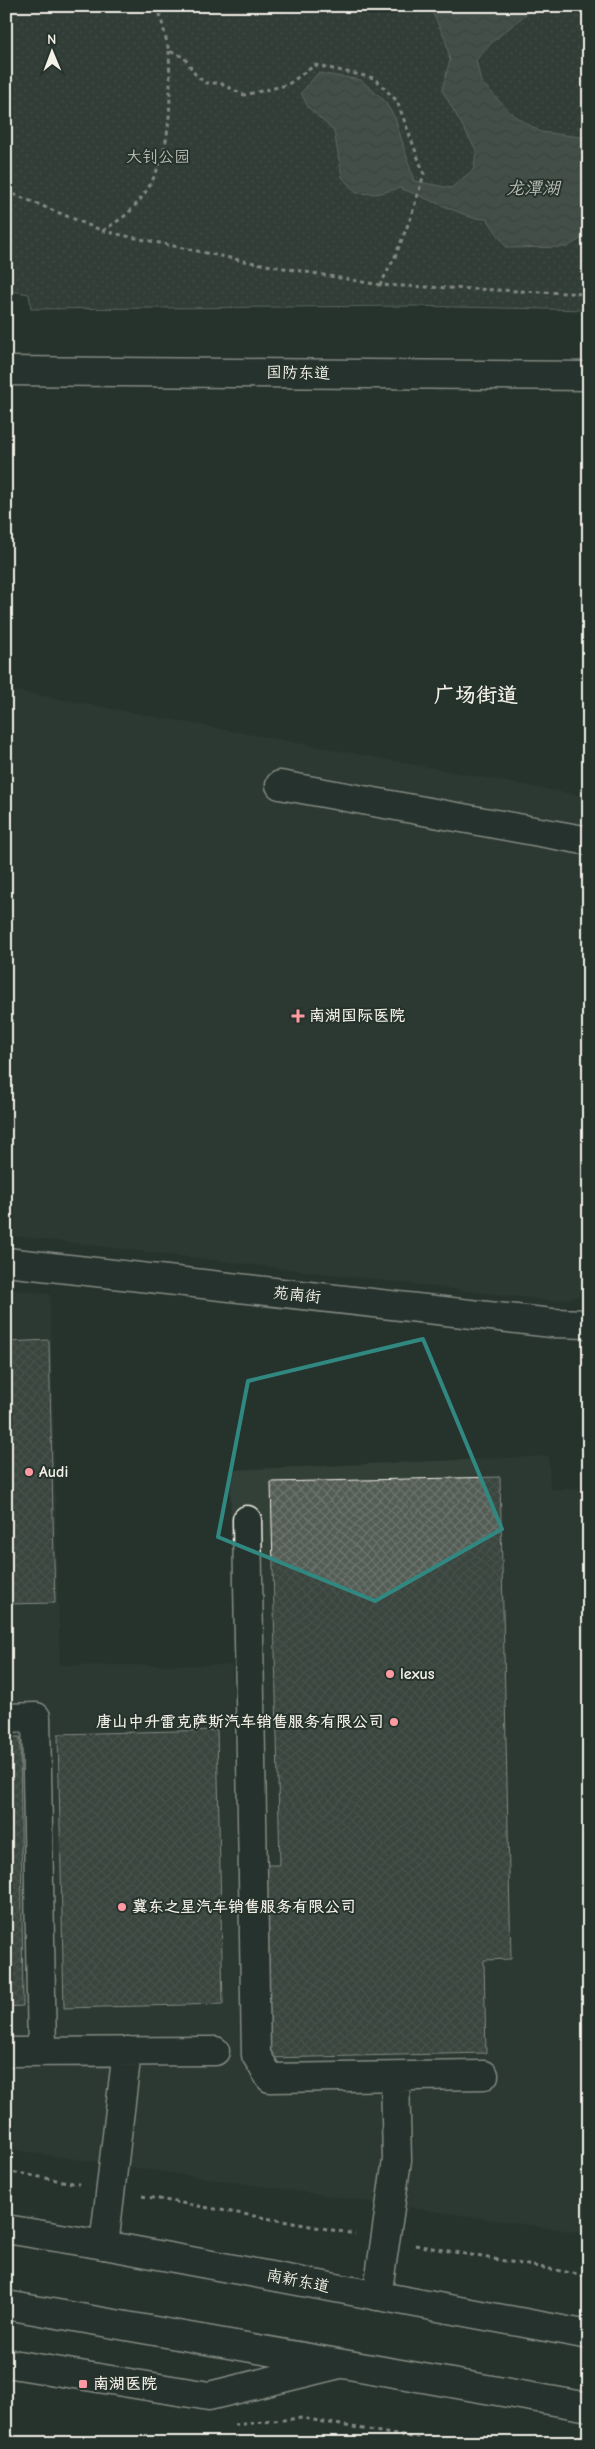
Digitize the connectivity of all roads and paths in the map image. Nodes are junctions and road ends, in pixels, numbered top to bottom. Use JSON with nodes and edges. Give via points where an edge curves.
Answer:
{"nodes":[{"id":1,"x":158,"y":6,"type":"edge"},
{"id":2,"x":169,"y":50,"type":"junction"},
{"id":3,"x":6,"y":191,"type":"edge"},
{"id":4,"x":103,"y":231,"type":"junction"},
{"id":5,"x":380,"y":286,"type":"junction"},
{"id":6,"x":589,"y":294,"type":"edge"},
{"id":7,"x":6,"y":371,"type":"edge"},
{"id":8,"x":589,"y":376,"type":"edge"},
{"id":9,"x":280,"y":785,"type":"dead end"},
{"id":10,"x":589,"y":841,"type":"edge"},
{"id":11,"x":6,"y":1262,"type":"edge"},
{"id":12,"x":589,"y":1324,"type":"edge"},
{"id":13,"x":247,"y":1520,"type":"dead end"},
{"id":14,"x":6,"y":1718,"type":"edge"},
{"id":15,"x":127,"y":2051,"type":"junction"},
{"id":16,"x":214,"y":2051,"type":"dead end"},
{"id":17,"x":6,"y":2052,"type":"edge"},
{"id":18,"x":42,"y":2052,"type":"junction"},
{"id":19,"x":484,"y":2075,"type":"dead end"},
{"id":20,"x":395,"y":2076,"type":"junction"},
{"id":21,"x":6,"y":2171,"type":"edge"},
{"id":22,"x":84,"y":2185,"type":"dead end"},
{"id":23,"x":132,"y":2194,"type":"dead end"},
{"id":24,"x":6,"y":2214,"type":"edge"},
{"id":25,"x":6,"y":2229,"type":"edge"},
{"id":26,"x":356,"y":2234,"type":"dead end"},
{"id":27,"x":414,"y":2244,"type":"dead end"},
{"id":28,"x":104,"y":2245,"type":"junction"},
{"id":29,"x":589,"y":2276,"type":"edge"},
{"id":30,"x":377,"y":2296,"type":"junction"},
{"id":31,"x":6,"y":2305,"type":"edge"},
{"id":32,"x":589,"y":2335,"type":"edge"},
{"id":33,"x":6,"y":2362,"type":"edge"},
{"id":34,"x":346,"y":2363,"type":"junction"},
{"id":35,"x":589,"y":2407,"type":"edge"}],
"edges":[{"from":1,"to":2,"type":"path"},
{"from":2,"to":4,"type":"path","via":[[171,112],[164,149],[150,187],[130,211]]},
{"from":2,"to":5,"type":"path","via":[[184,57],[204,83],[220,84],[244,95],[287,85],[315,65],[374,78],[396,101],[424,174],[411,217]]},
{"from":3,"to":4,"type":"path"},
{"from":4,"to":5,"type":"path"},
{"from":5,"to":6,"type":"path"},
{"from":7,"to":8,"type":"main road","name":"国防东道"},
{"from":9,"to":10,"type":"main road"},
{"from":11,"to":12,"type":"main road","name":"苑南街","via":[[552,1323]]},
{"from":13,"to":20,"type":"main road","via":[[256,2056],[270,2078]]},
{"from":14,"to":18,"type":"main road","via":[[36,1717]]},
{"from":15,"to":16,"type":"main road"},
{"from":15,"to":18,"type":"main road"},
{"from":15,"to":28,"type":"main road"},
{"from":17,"to":18,"type":"main road"},
{"from":19,"to":20,"type":"main road"},
{"from":20,"to":30,"type":"main road","via":[[397,2160]]},
{"from":21,"to":22,"type":"path"},
{"from":23,"to":26,"type":"path"},
{"from":24,"to":28,"type":"main road"},
{"from":25,"to":28,"type":"main road","name":"南新东道"},
{"from":27,"to":29,"type":"path"},
{"from":28,"to":30,"type":"main road","name":"南新东道"},
{"from":30,"to":32,"type":"main road","name":"南新东道"},
{"from":31,"to":34,"type":"main road"},
{"from":33,"to":34,"type":"main road","via":[[210,2396]]},
{"from":34,"to":35,"type":"main road"}]}
